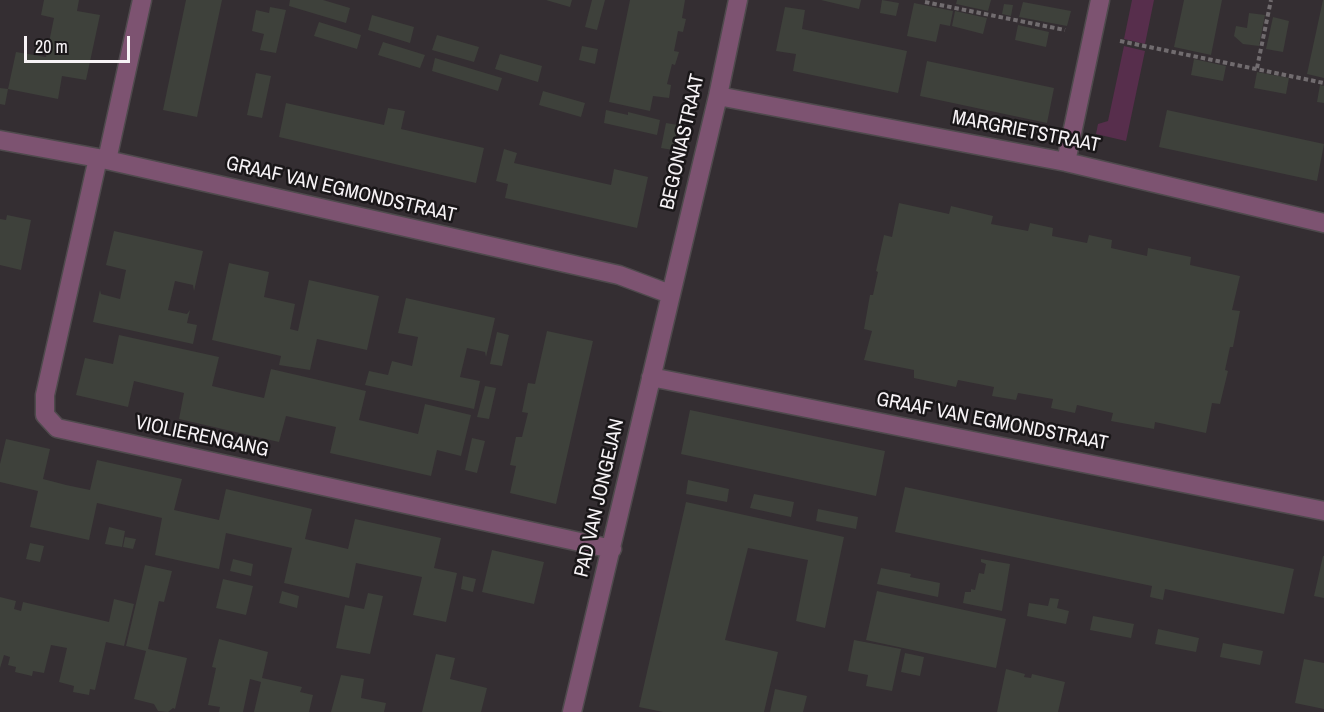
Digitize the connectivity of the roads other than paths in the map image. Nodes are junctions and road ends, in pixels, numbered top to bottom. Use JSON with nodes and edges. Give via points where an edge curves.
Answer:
{"nodes":[{"id":1,"x":142,"y":0,"type":"edge"},
{"id":2,"x":738,"y":0,"type":"edge"},
{"id":3,"x":1100,"y":0,"type":"edge"},
{"id":4,"x":718,"y":96,"type":"junction"},
{"id":5,"x":0,"y":140,"type":"edge"},
{"id":6,"x":102,"y":159,"type":"junction"},
{"id":7,"x":1066,"y":162,"type":"junction"},
{"id":8,"x":1324,"y":223,"type":"edge"},
{"id":9,"x":670,"y":294,"type":"junction"},
{"id":10,"x":651,"y":377,"type":"junction"},
{"id":11,"x":1324,"y":511,"type":"edge"},
{"id":12,"x":612,"y":549,"type":"junction"},
{"id":13,"x":572,"y":712,"type":"edge"}],
"edges":[{"from":1,"to":6,"type":"street","name":"VIOLIERENGANG"},
{"from":2,"to":4,"type":"street","name":"BEGONIASTRAAT"},
{"from":3,"to":7,"type":"street"},
{"from":4,"to":7,"type":"street","name":"MARGRIETSTRAAT"},
{"from":4,"to":9,"type":"street","name":"BEGONIASTRAAT"},
{"from":5,"to":6,"type":"street","name":"GRAAF VAN EGMONDSTRAAT"},
{"from":6,"to":9,"type":"street","name":"GRAAF VAN EGMONDSTRAAT","via":[[619,275]]},
{"from":6,"to":12,"type":"street","name":"VIOLIERENGANG","via":[[45,395],[45,415],[57,428]]},
{"from":7,"to":8,"type":"street","name":"MARGRIETSTRAAT"},
{"from":9,"to":10,"type":"street","name":"PAD VAN JONGEJAN"},
{"from":10,"to":11,"type":"street","name":"GRAAF VAN EGMONDSTRAAT"},
{"from":10,"to":12,"type":"street","name":"PAD VAN JONGEJAN"},
{"from":12,"to":13,"type":"street","name":"PAD VAN JONGEJAN"}]}
